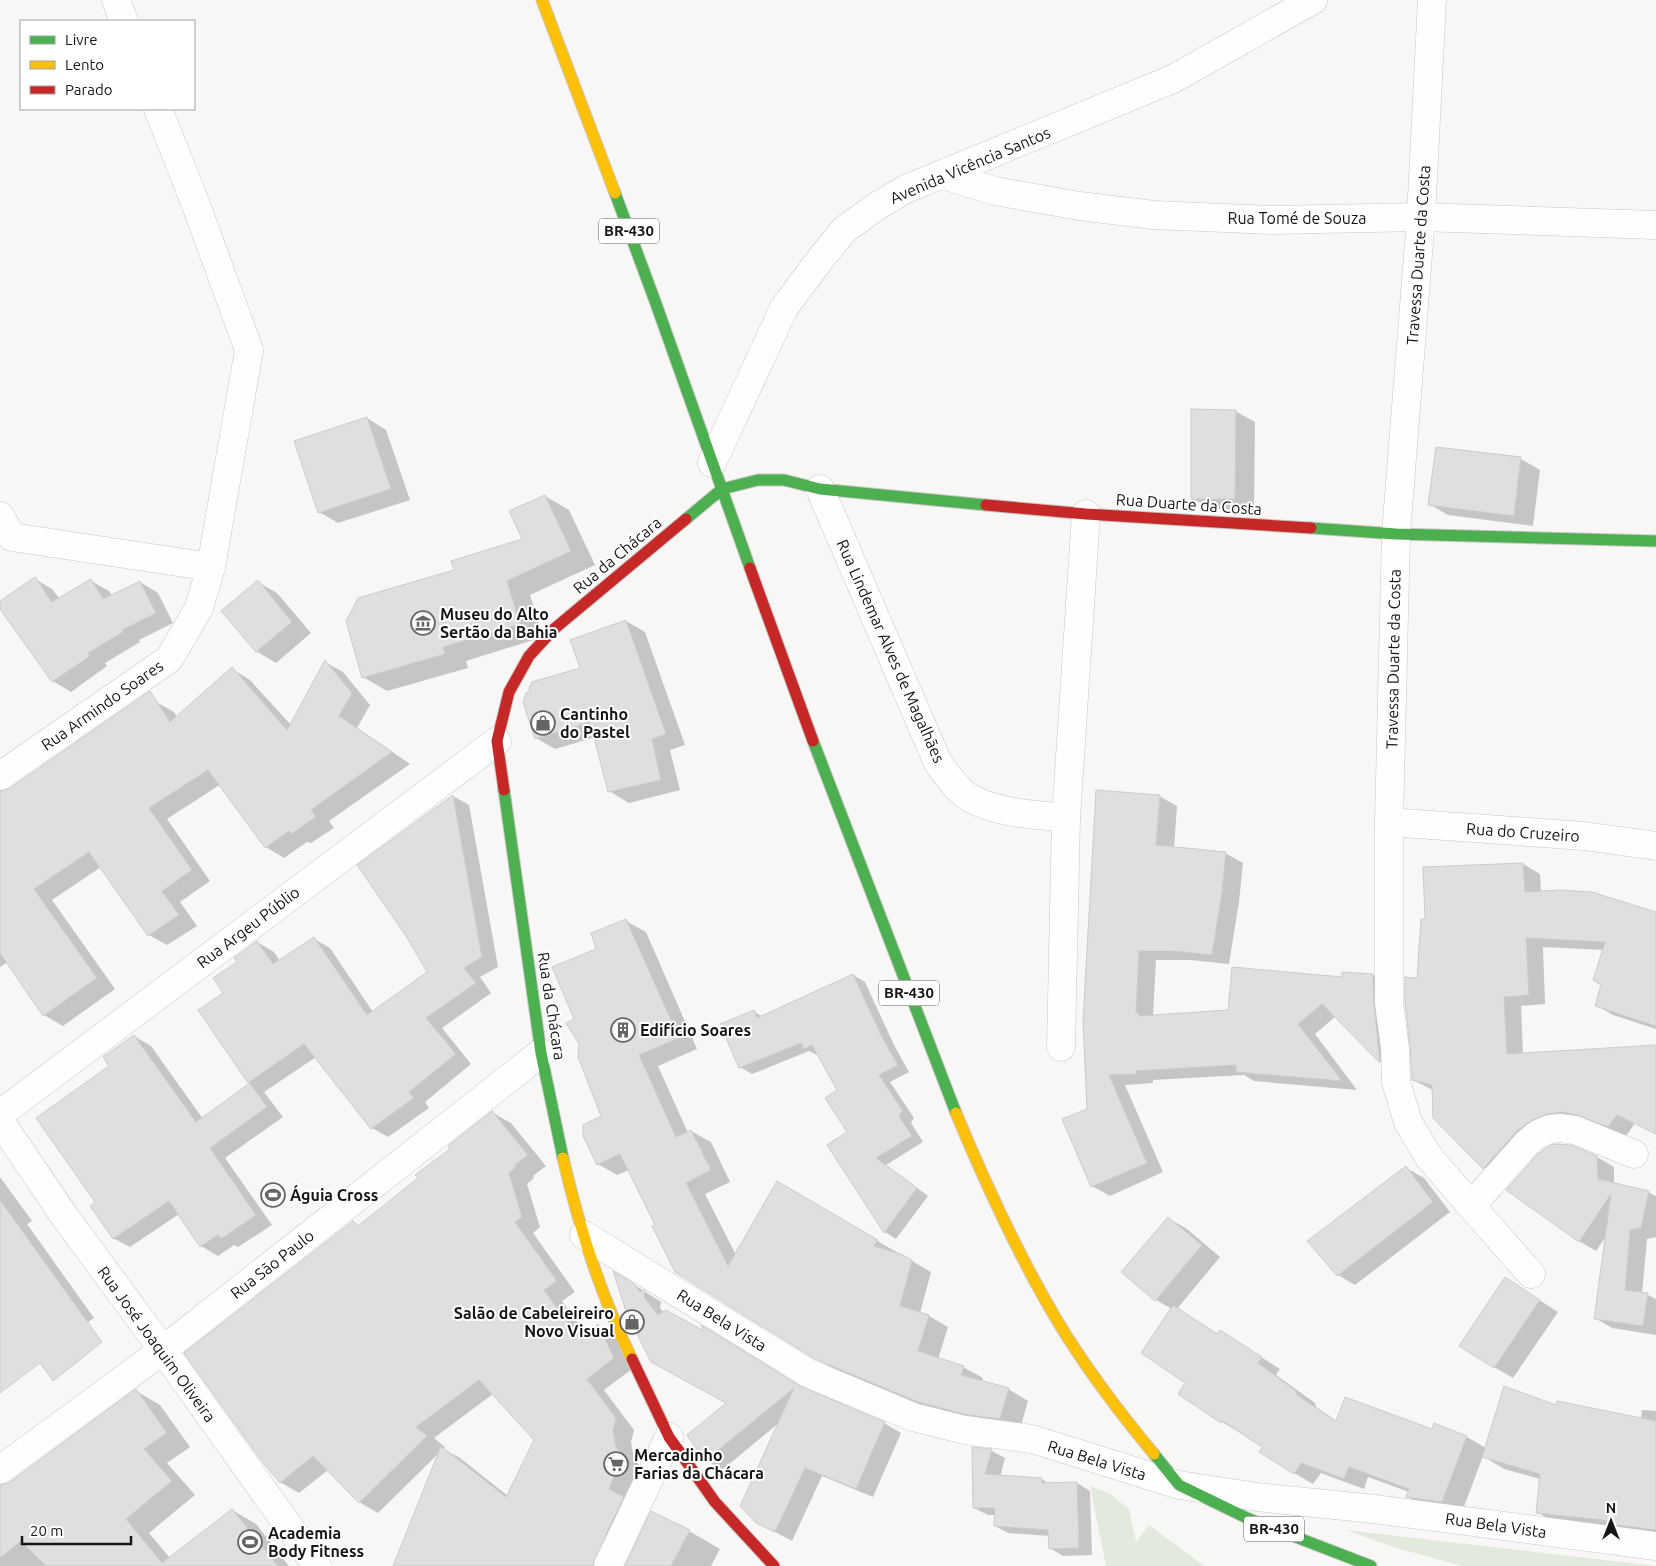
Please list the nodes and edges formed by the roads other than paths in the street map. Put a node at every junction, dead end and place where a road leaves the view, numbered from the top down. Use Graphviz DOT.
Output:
graph roads {
  1 [pos="116,0"];
  2 [pos="542,0"];
  3 [pos="1313,0"];
  4 [pos="1432,0"];
  5 [pos="124,20"];
  6 [pos="158,110"];
  7 [pos="943,175"];
  8 [pos="1422,217"];
  9 [pos="1656,225"];
  10 [pos="712,463"];
  11 [pos="722,488"];
  12 [pos="820,488"];
  13 [pos="1086,514"];
  14 [pos="0,516"];
  15 [pos="1396,534"];
  16 [pos="1656,541"];
  17 [pos="211,566"];
  18 [pos="497,741"];
  19 [pos="0,776"];
  20 [pos="1066,818"];
  21 [pos="1389,822"];
  22 [pos="1656,846"];
  23 [pos="1061,1047"];
  24 [pos="542,1053"];
  25 [pos="0,1114"];
  26 [pos="0,1120"];
  27 [pos="1634,1154"];
  28 [pos="1471,1206"];
  29 [pos="584,1234"];
  30 [pos="1531,1274"];
  31 [pos="163,1350"];
  32 [pos="669,1437"];
  33 [pos="0,1470"];
  34 [pos="1179,1485"];
  35 [pos="1656,1546"];
  36 [pos="316,1566"];
  37 [pos="608,1566"];
  38 [pos="774,1566"];
  39 [pos="1371,1566"];
  1 -- 5 [label="street"];
  2 -- 10 [label="street, BR-430"];
  3 -- 7 [label="street, Avenida Vicência Santos"];
  4 -- 8 [label="street, Travessa Duarte da Costa"];
  6 -- 17 [label="street, Rua Armindo Soares"];
  7 -- 8 [label="street, Rua Tomé de Souza"];
  7 -- 10 [label="street, Avenida Vicência Santos"];
  8 -- 9 [label="street, Rua Tomé de Souza"];
  8 -- 15 [label="street, Travessa Duarte da Costa"];
  10 -- 11 [label="street, BR-430"];
  11 -- 12 [label="street, Rua Duarte da Costa"];
  11 -- 18 [label="street, Rua da Chácara"];
  11 -- 34 [label="street, BR-430"];
  12 -- 13 [label="street, Rua Duarte da Costa"];
  12 -- 20 [label="street, Rua Lindemar Alves de Magalhães"];
  13 -- 15 [label="street, Rua Duarte da Costa"];
  13 -- 20 [label="street"];
  14 -- 17 [label="street"];
  15 -- 16 [label="street, Rua Duarte da Costa"];
  15 -- 21 [label="street, Travessa Duarte da Costa"];
  17 -- 19 [label="street, Rua Armindo Soares"];
  18 -- 24 [label="street, Rua da Chácara"];
  18 -- 25 [label="street, Rua Argeu Públio"];
  20 -- 23 [label="street"];
  21 -- 22 [label="street, Rua do Cruzeiro"];
  21 -- 28 [label="street, Travessa Duarte da Costa"];
  24 -- 29 [label="street, Rua da Chácara"];
  24 -- 31 [label="street, Rua São Paulo"];
  26 -- 31 [label="street, Rua José Joaquim Oliveira"];
  27 -- 28 [label="street"];
  28 -- 30 [label="street, Travessa Duarte da Costa"];
  29 -- 32 [label="street, Rua da Chácara"];
  29 -- 34 [label="street, Rua Bela Vista"];
  31 -- 33 [label="street, Rua São Paulo"];
  31 -- 36 [label="street, Rua José Joaquim Oliveira"];
  32 -- 37 [label="street"];
  32 -- 38 [label="street, Rua da Chácara"];
  34 -- 35 [label="street, Rua Bela Vista"];
  34 -- 39 [label="street, BR-430"];
}
